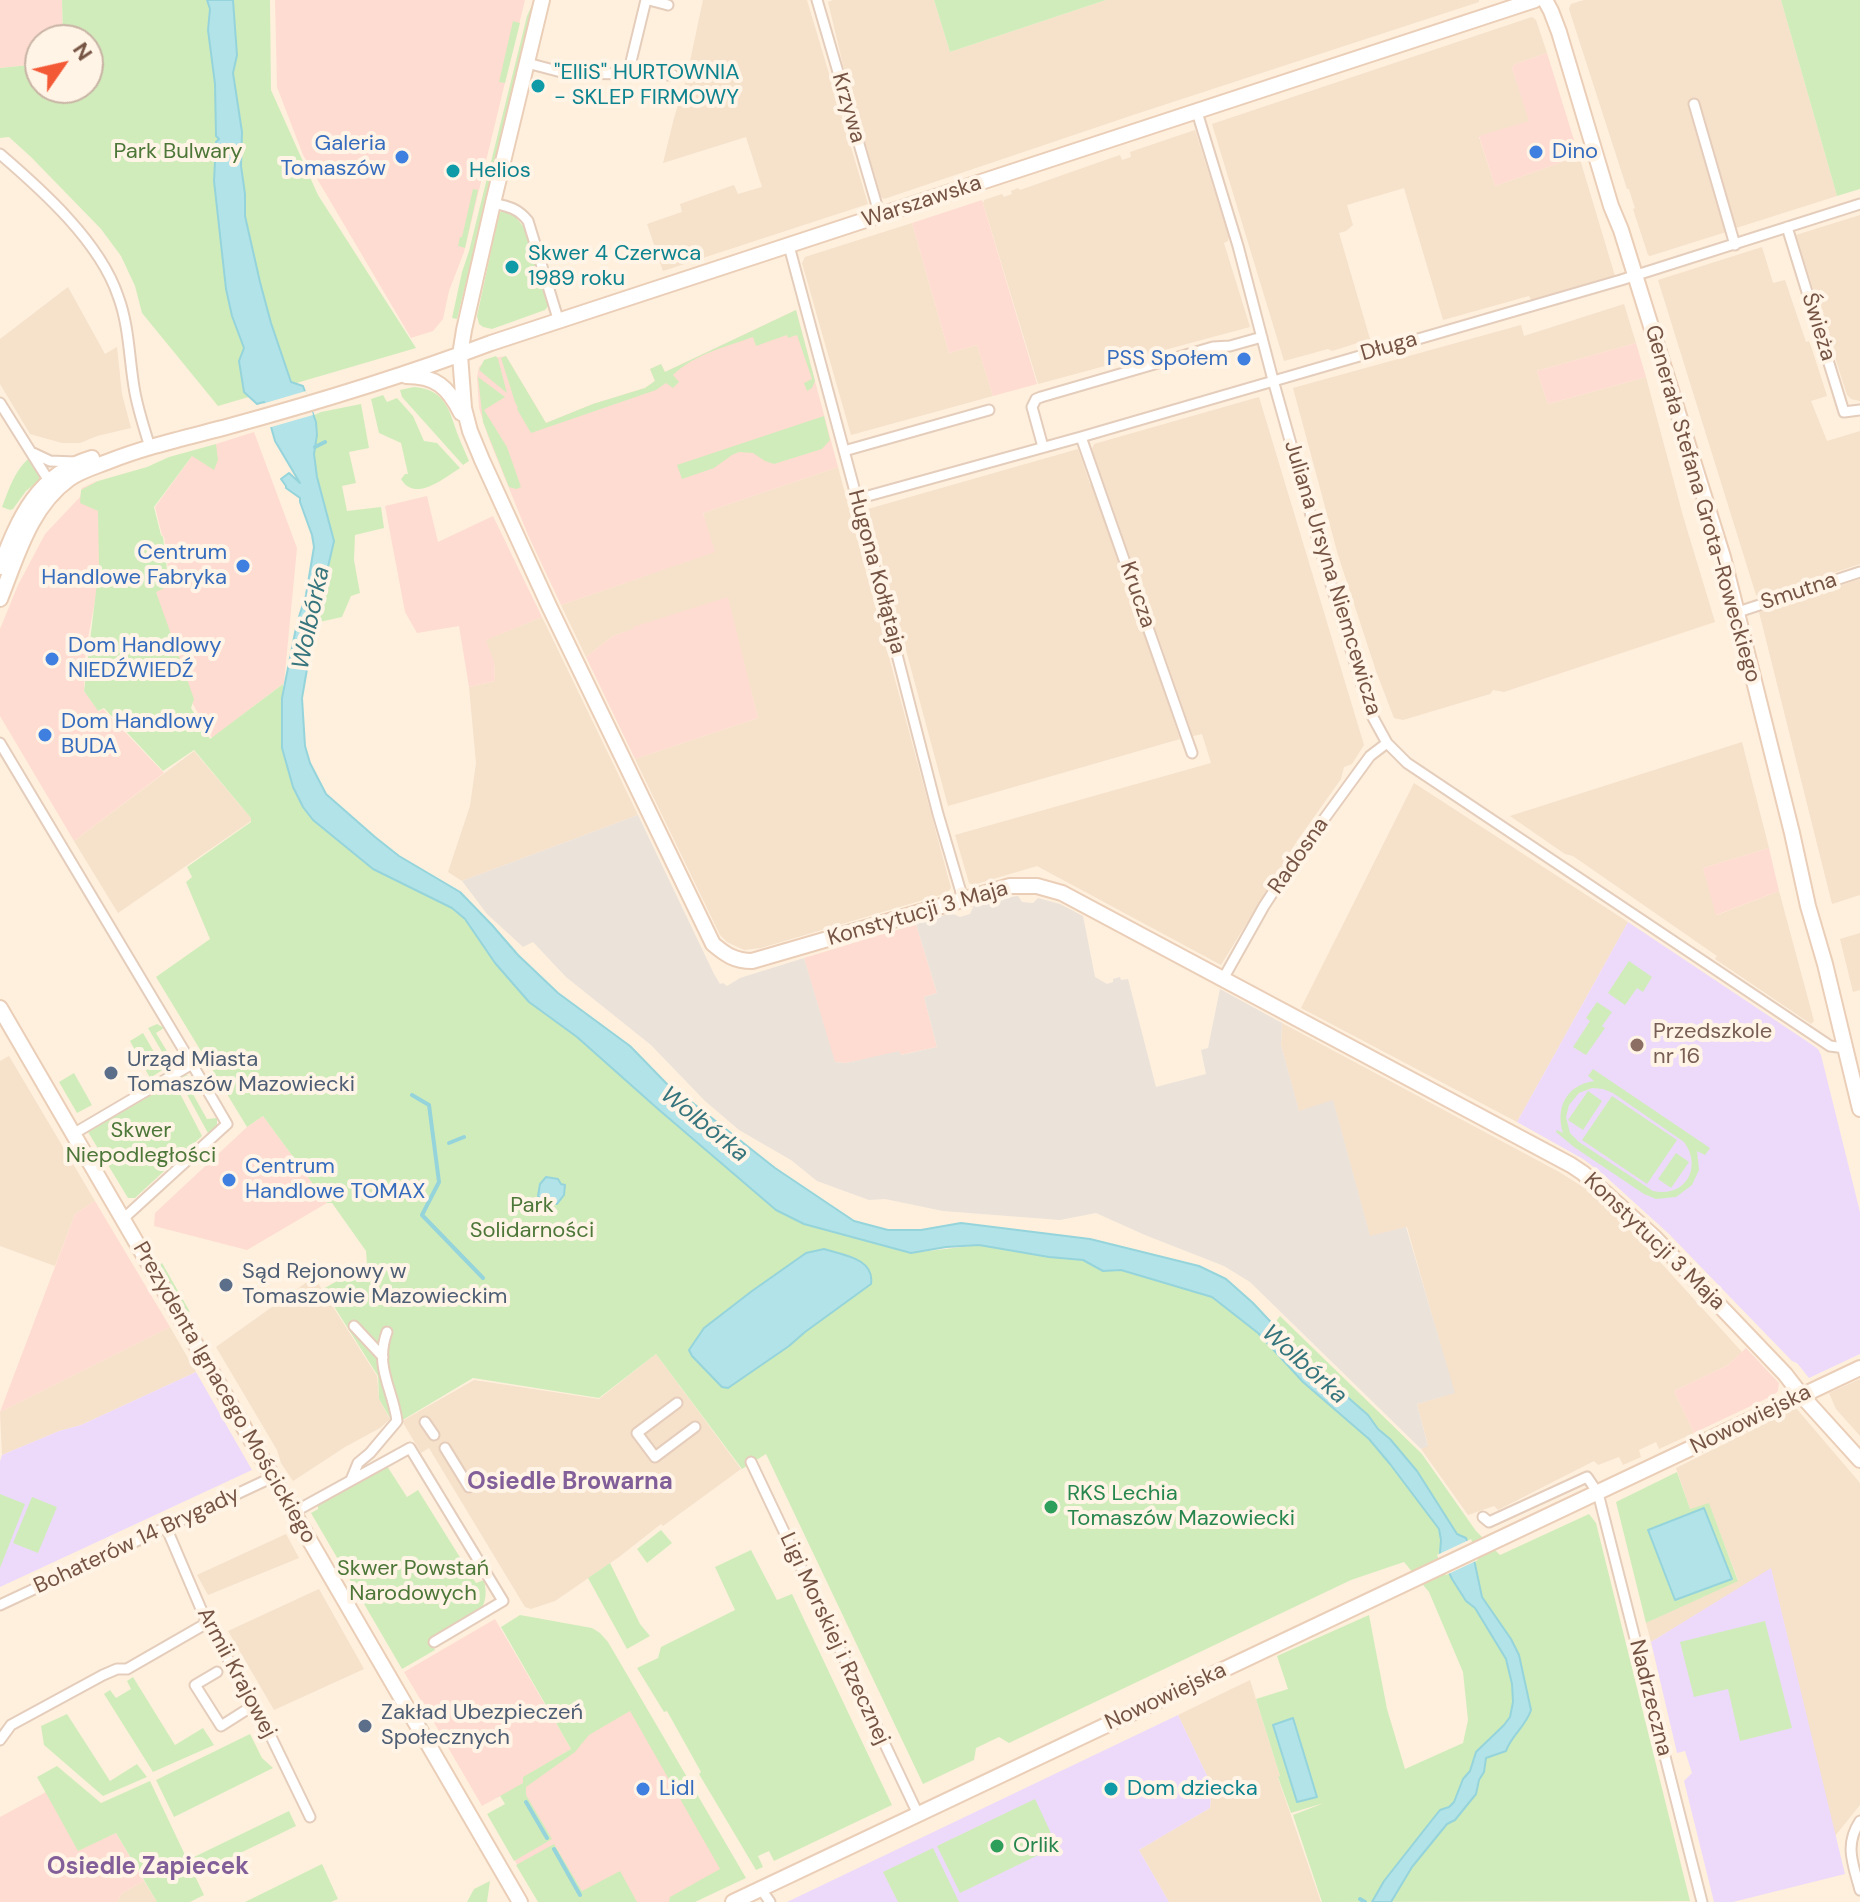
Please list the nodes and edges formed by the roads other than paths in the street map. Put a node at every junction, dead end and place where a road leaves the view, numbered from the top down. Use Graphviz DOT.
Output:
graph roads {
  1 [pos="542,0"];
  2 [pos="648,0"];
  3 [pos="817,0"];
  4 [pos="1535,0"];
  5 [pos="1545,0"];
  6 [pos="668,5"];
  7 [pos="1507,6"];
  8 [pos="527,63"];
  9 [pos="628,74"];
  10 [pos="673,75"];
  11 [pos="1694,104"];
  12 [pos="1197,112"];
  13 [pos="0,154"];
  14 [pos="493,203"];
  15 [pos="1860,204"];
  16 [pos="880,216"];
  17 [pos="1787,227"];
  18 [pos="1735,245"];
  19 [pos="789,246"];
  20 [pos="1635,275"];
  21 [pos="559,322"];
  22 [pos="1262,337"];
  23 [pos="460,355"];
  24 [pos="394,377"];
  25 [pos="1273,380"];
  26 [pos="0,403"];
  27 [pos="989,410"];
  28 [pos="1860,410"];
  29 [pos="470,431"];
  30 [pos="1081,437"];
  31 [pos="150,447"];
  32 [pos="1043,447"];
  33 [pos="844,451"];
  34 [pos="30,452"];
  35 [pos="132,452"];
  36 [pos="80,462"];
  37 [pos="49,481"];
  38 [pos="857,499"];
  39 [pos="0,567"];
  40 [pos="1860,572"];
  41 [pos="0,599"];
  42 [pos="1738,612"];
  43 [pos="0,743"];
  44 [pos="1387,743"];
  45 [pos="1192,753"];
  46 [pos="963,899"];
  47 [pos="1223,979"];
  48 [pos="0,1008"];
  49 [pos="1845,1048"];
  50 [pos="192,1064"];
  51 [pos="1860,1109"];
  52 [pos="73,1134"];
  53 [pos="123,1219"];
  54 [pos="354,1326"];
  55 [pos="387,1332"];
  56 [pos="383,1357"];
  57 [pos="1860,1368"];
  58 [pos="1802,1396"];
  59 [pos="677,1403"];
  60 [pos="425,1422"];
  61 [pos="695,1427"];
  62 [pos="434,1435"];
  63 [pos="445,1448"];
  64 [pos="1860,1460"];
  65 [pos="751,1462"];
  66 [pos="273,1477"];
  67 [pos="351,1480"];
  68 [pos="469,1487"];
  69 [pos="1598,1493"];
  70 [pos="294,1512"];
  71 [pos="1483,1517"];
  72 [pos="166,1527"];
  73 [pos="0,1605"];
  74 [pos="207,1623"];
  75 [pos="434,1642"];
  76 [pos="217,1672"];
  77 [pos="254,1705"];
  78 [pos="0,1740"];
  79 [pos="918,1814"];
  80 [pos="310,1817"];
  81 [pos="1860,1821"];
  82 [pos="761,1889"];
  83 [pos="1860,1890"];
  84 [pos="520,1902"];
  85 [pos="733,1902"];
  86 [pos="770,1902"];
  87 [pos="1702,1902"];
  1 -- 8 [label="street, Konstytucji 3 Maja"];
  2 -- 6 [label="street"];
  2 -- 9 [label="street"];
  3 -- 16 [label="street, Krzywa"];
  4 -- 7 [label="street, Warszawska"];
  5 -- 20 [label="street, Generała Stefana Grota-Roweckiego"];
  7 -- 12 [label="street, Warszawska"];
  8 -- 9 [label="street"];
  8 -- 14 [label="street, Konstytucji 3 Maja"];
  9 -- 10 [label="street"];
  11 -- 18 [label="street"];
  12 -- 16 [label="street, Warszawska"];
  12 -- 22 [label="street, Juliana Ursyna Niemcewicza"];
  13 -- 31 [label="street"];
  14 -- 21 [label="street"];
  14 -- 23 [label="street, Konstytucji 3 Maja"];
  15 -- 17 [label="street, Długa"];
  16 -- 19 [label="street, Warszawska"];
  17 -- 18 [label="street, Długa"];
  17 -- 28 [label="street, Świeża"];
  18 -- 20 [label="street, Długa"];
  19 -- 21 [label="street, Warszawska"];
  19 -- 33 [label="street, Hugona Kołłątaja"];
  20 -- 25 [label="street, Długa"];
  20 -- 42 [label="street, Generała Stefana Grota-Roweckiego"];
  21 -- 23 [label="street, Warszawska"];
  22 -- 25 [label="street, Juliana Ursyna Niemcewicza"];
  22 -- 32 [label="street"];
  23 -- 24 [label="street, Warszawska"];
  23 -- 29 [label="street, Konstytucji 3 Maja"];
  24 -- 29 [label="street"];
  24 -- 31 [label="street, Warszawska"];
  25 -- 30 [label="street, Długa"];
  25 -- 44 [label="street, Juliana Ursyna Niemcewicza"];
  26 -- 34 [label="street"];
  27 -- 33 [label="street"];
  29 -- 46 [label="street, Konstytucji 3 Maja"];
  30 -- 32 [label="street, Długa"];
  30 -- 45 [label="street, Krucza"];
  31 -- 35 [label="street, Warszawska"];
  32 -- 38 [label="street, Długa"];
  33 -- 38 [label="street, Hugona Kołłątaja"];
  34 -- 36 [label="street"];
  34 -- 37 [label="street"];
  35 -- 36 [label="street"];
  35 -- 41 [label="street"];
  36 -- 37 [label="street"];
  37 -- 39 [label="street"];
  38 -- 46 [label="street, Hugona Kołłątaja"];
  40 -- 42 [label="street, Smutna"];
  42 -- 49 [label="street, Generała Stefana Grota-Roweckiego"];
  43 -- 50 [label="street"];
  44 -- 47 [label="street, Radosna"];
  44 -- 49 [label="street, Juliana Ursyna Niemcewicza"];
  46 -- 47 [label="street, Konstytucji 3 Maja"];
  47 -- 58 [label="street, Konstytucji 3 Maja"];
  48 -- 52 [label="street, Prezydenta Ignacego Mościckiego"];
  49 -- 51 [label="street, Generała Stefana Grota-Roweckiego"];
  50 -- 52 [label="street"];
  50 -- 53 [label="street"];
  52 -- 53 [label="street, Prezydenta Ignacego Mościckiego"];
  53 -- 66 [label="street, Prezydenta Ignacego Mościckiego"];
  54 -- 56 [label="street"];
  55 -- 56 [label="street"];
  56 -- 67 [label="street"];
  57 -- 58 [label="street, Nowowiejska"];
  58 -- 64 [label="street, Konstytucji 3 Maja"];
  58 -- 69 [label="street, Nowowiejska"];
  59 -- 61 [label="street"];
  60 -- 62 [label="street"];
  63 -- 68 [label="street"];
  65 -- 79 [label="street, Ligi Morskiej i Rzecznej"];
  66 -- 70 [label="street, Prezydenta Ignacego Mościckiego"];
  66 -- 72 [label="street, Bohaterów 14 Brygady"];
  67 -- 70 [label="street"];
  67 -- 75 [label="street"];
  69 -- 71 [label="street"];
  69 -- 79 [label="street, Nowowiejska"];
  69 -- 87 [label="street, Nadrzeczna"];
  70 -- 84 [label="street, Prezydenta Ignacego Mościckiego"];
  72 -- 73 [label="street, Bohaterów 14 Brygady"];
  72 -- 74 [label="street, Armii Krajowej"];
  74 -- 77 [label="street, Armii Krajowej"];
  74 -- 78 [label="street"];
  76 -- 77 [label="street"];
  77 -- 80 [label="street, Armii Krajowej"];
  79 -- 82 [label="street, Nowowiejska"];
  81 -- 83 [label="street"];
  82 -- 85 [label="street, Nowowiejska"];
  82 -- 86 [label="street"];
}
